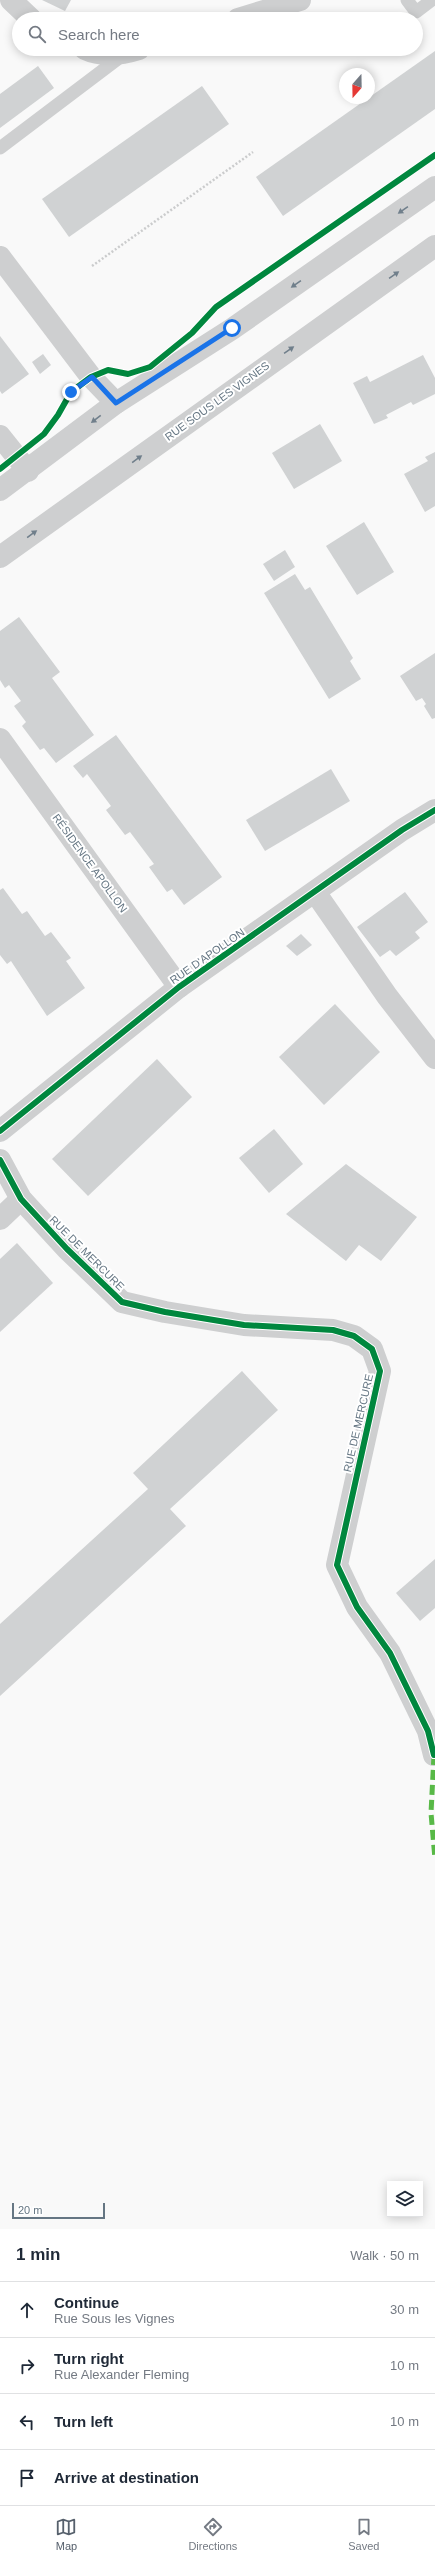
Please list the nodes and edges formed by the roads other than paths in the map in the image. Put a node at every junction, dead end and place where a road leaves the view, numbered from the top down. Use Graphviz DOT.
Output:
graph roads {
  1 [pos="11,0"];
  2 [pos="300,0"];
  3 [pos="407,0"];
  4 [pos="432,0"];
  5 [pos="24,12"];
  6 [pos="261,12"];
  7 [pos="125,56"];
  8 [pos="0,148"];
  9 [pos="435,187"];
  10 [pos="435,246"];
  11 [pos="0,257"];
  12 [pos="116,403"];
  13 [pos="0,436"];
  14 [pos="28,471"];
  15 [pos="0,490"];
  16 [pos="0,557"];
  17 [pos="0,739"];
  18 [pos="435,810"];
  19 [pos="315,892"];
  20 [pos="179,987"];
  21 [pos="435,1058"];
  22 [pos="0,1131"];
  23 [pos="0,1160"];
  24 [pos="21,1199"];
  25 [pos="0,1219"];
  26 [pos="434,1755"];
  1 -- 5 [label="street"];
  2 -- 6 [label="street"];
  3 -- 4 [label="lane"];
  7 -- 8 [label="lane"];
  9 -- 12 [label="street, one-way"];
  16 -- 10 [label="street, RUE SOUS LES VIGNES, one-way"];
  11 -- 12 [label="street"];
  12 -- 14 [label="street, one-way"];
  13 -- 14 [label="street"];
  14 -- 15 [label="street"];
  17 -- 20 [label="street, RÉSIDENCE APOLLON"];
  18 -- 19 [label="street, RUE D'APOLLON"];
  19 -- 20 [label="street, RUE D'APOLLON"];
  19 -- 21 [label="street"];
  20 -- 22 [label="street, RUE D'APOLLON"];
  23 -- 24 [label="street, RUE DE MERCURE"];
  24 -- 25 [label="street"];
  24 -- 26 [label="street, RUE DE MERCURE"];
}
